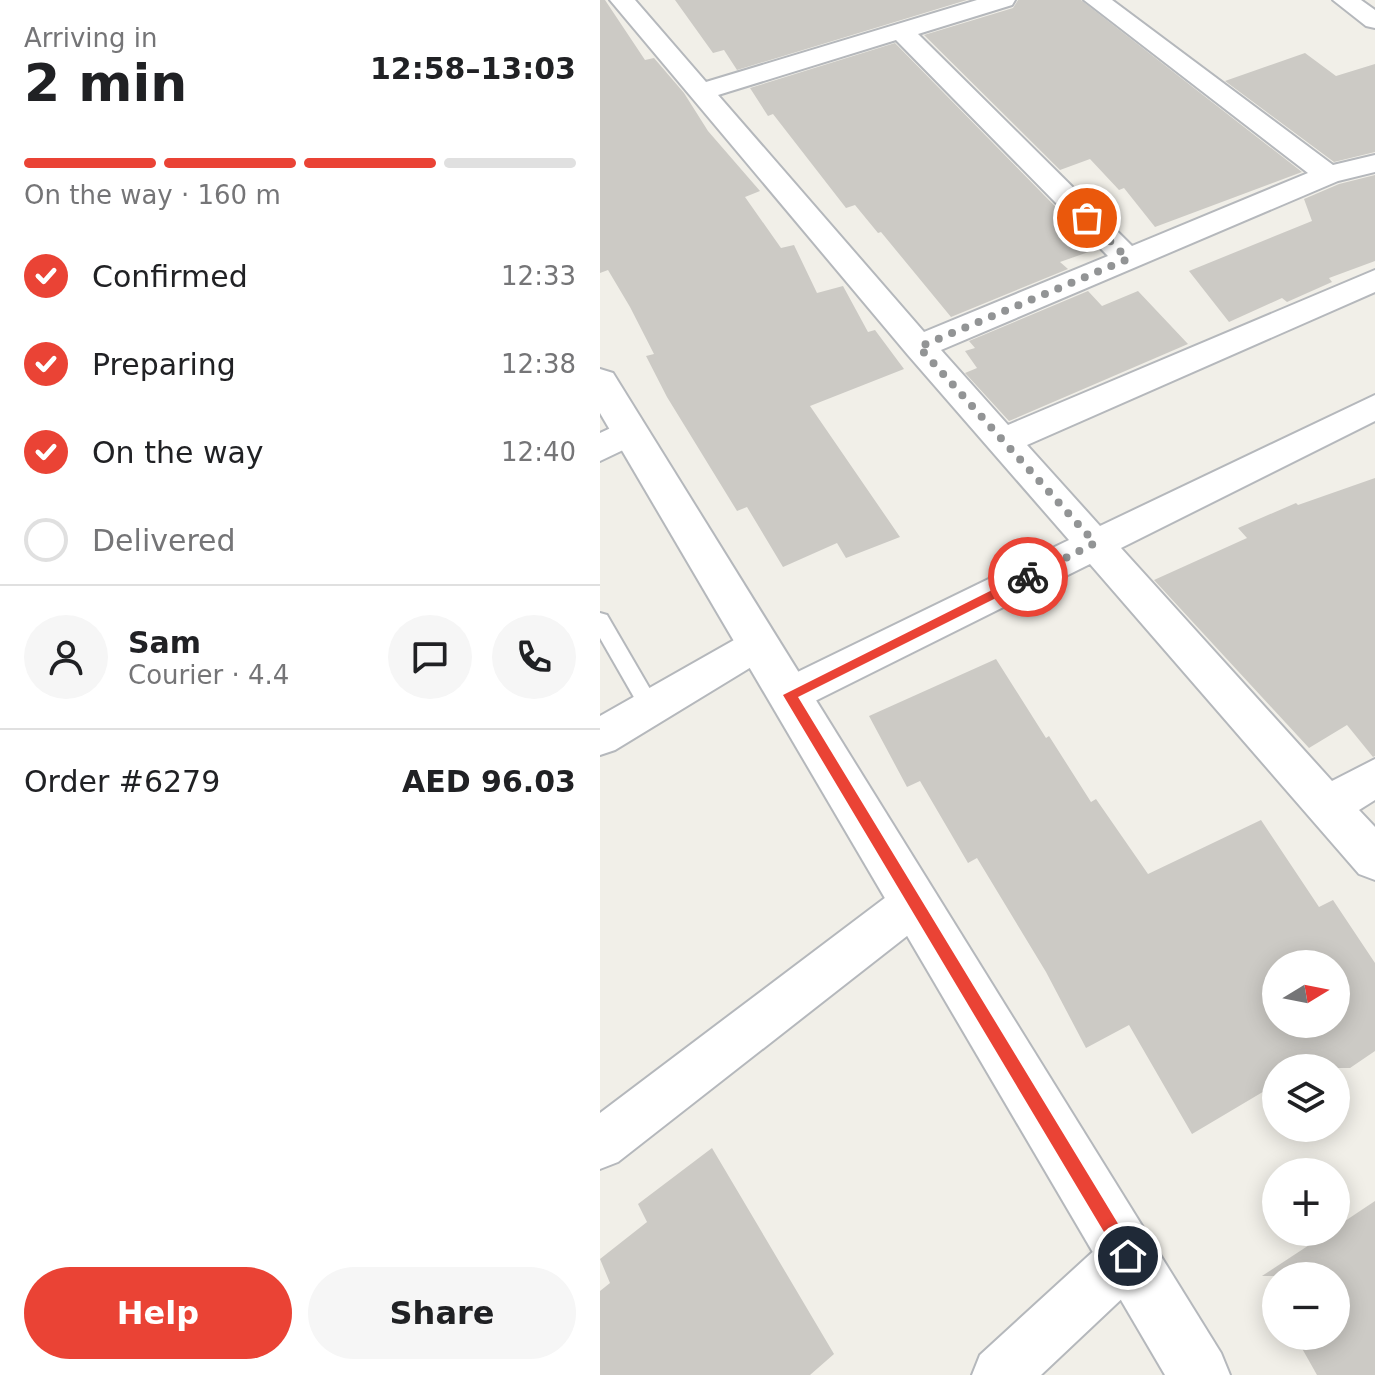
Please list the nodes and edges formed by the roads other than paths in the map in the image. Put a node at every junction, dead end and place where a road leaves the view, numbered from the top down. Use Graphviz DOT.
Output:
graph roads {
  1 [pos="622,0"];
  2 [pos="1003,0"];
  3 [pos="1096,0"];
  4 [pos="1345,0"];
  5 [pos="1375,21"];
  6 [pos="901,31"];
  7 [pos="700,92"];
  8 [pos="1375,163"];
  9 [pos="1328,175"];
  10 [pos="1128,259"];
  11 [pos="1375,280"];
  12 [pos="919,347"];
  13 [pos="600,382"];
  14 [pos="1375,407"];
  15 [pos="615,440"];
  16 [pos="1005,440"];
  17 [pos="1095,543"];
  18 [pos="600,621"];
  19 [pos="757,643"];
  20 [pos="789,695"];
  21 [pos="650,707"];
  22 [pos="600,737"];
  23 [pos="1375,778"];
  24 [pos="1329,805"];
  25 [pos="1375,859"];
  26 [pos="914,903"];
  27 [pos="600,1144"];
  28 [pos="1128,1256"];
  29 [pos="1000,1375"];
  30 [pos="1199,1375"];
  1 -- 7 [label="street"];
  2 -- 6 [label="street"];
  3 -- 9 [label="street"];
  4 -- 5 [label="street"];
  6 -- 7 [label="street"];
  6 -- 10 [label="street"];
  7 -- 12 [label="street"];
  8 -- 9 [label="street"];
  9 -- 10 [label="street"];
  10 -- 12 [label="street"];
  11 -- 16 [label="street"];
  12 -- 16 [label="street"];
  13 -- 15 [label="street"];
  14 -- 17 [label="street"];
  15 -- 19 [label="street"];
  16 -- 17 [label="street"];
  17 -- 20 [label="street"];
  17 -- 24 [label="street"];
  18 -- 21 [label="lane"];
  19 -- 20 [label="street"];
  19 -- 21 [label="street"];
  20 -- 26 [label="street"];
  21 -- 22 [label="street"];
  23 -- 24 [label="street"];
  24 -- 25 [label="street"];
  26 -- 27 [label="street"];
  26 -- 28 [label="street"];
  28 -- 29 [label="street"];
  28 -- 30 [label="street"];
}
